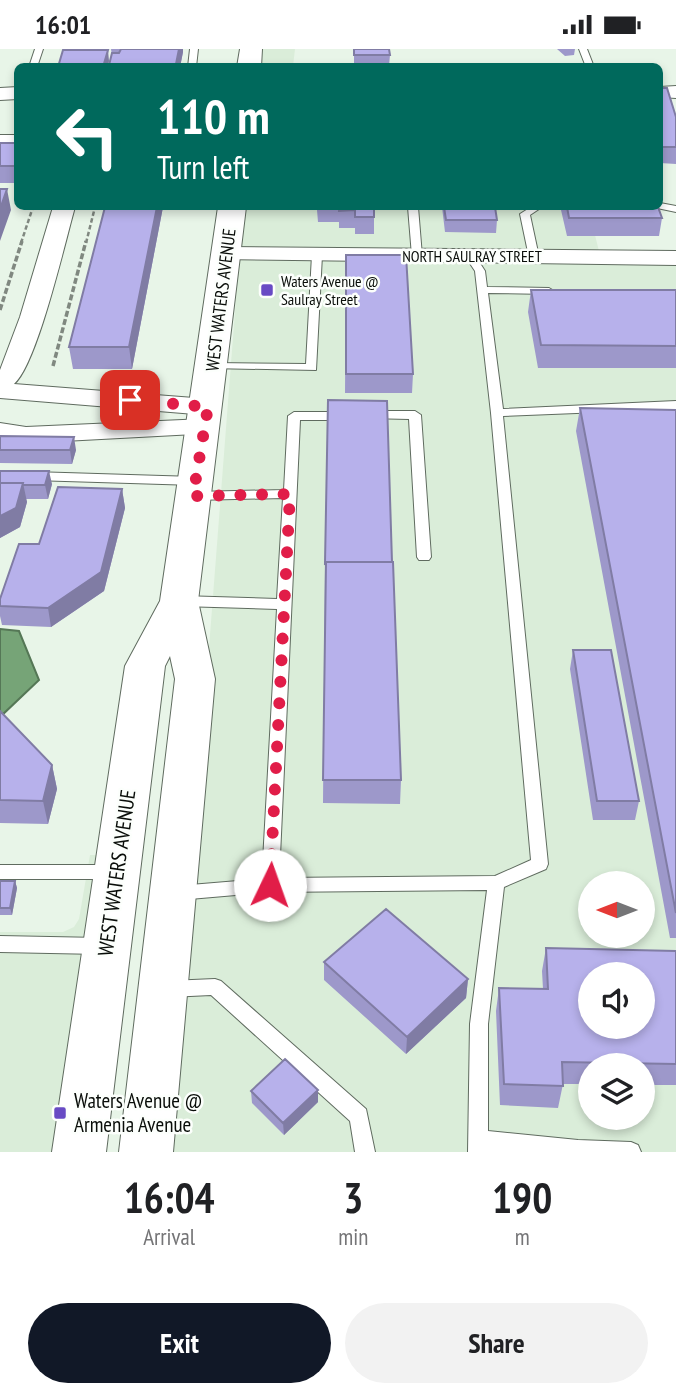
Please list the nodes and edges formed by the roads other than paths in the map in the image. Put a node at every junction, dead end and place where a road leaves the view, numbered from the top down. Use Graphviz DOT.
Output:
graph roads {
  1 [pos="63,210"];
  2 [pos="232,210"];
  3 [pos="413,210"];
  4 [pos="532,210"];
  5 [pos="227,254"];
  6 [pos="317,255"];
  7 [pos="417,256"];
  8 [pos="470,256"];
  9 [pos="534,257"];
  10 [pos="676,258"];
  11 [pos="482,290"];
  12 [pos="565,291"];
  13 [pos="212,366"];
  14 [pos="0,383"];
  15 [pos="0,390"];
  16 [pos="676,405"];
  17 [pos="497,413"];
  18 [pos="206,417"];
  19 [pos="0,431"];
  20 [pos="0,475"];
  21 [pos="195,488"];
  22 [pos="290,494"];
  23 [pos="425,557"];
  24 [pos="180,601"];
  25 [pos="284,604"];
  26 [pos="0,872"];
  27 [pos="118,872"];
  28 [pos="496,883"];
  29 [pos="270,885"];
  30 [pos="173,893"];
  31 [pos="0,944"];
  32 [pos="108,946"];
  33 [pos="163,989"];
  34 [pos="478,1146"];
  35 [pos="578,1151"];
  36 [pos="79,1152"];
  37 [pos="146,1152"];
  38 [pos="365,1152"];
  39 [pos="631,1152"];
  1 -- 14 [label="street"];
  2 -- 5 [label="main road, WEST WATERS AVENUE"];
  3 -- 7 [label="lane"];
  4 -- 9 [label="lane"];
  5 -- 6 [label="street, NORTH SAULRAY STREET"];
  5 -- 13 [label="main road, WEST WATERS AVENUE"];
  6 -- 7 [label="street, NORTH SAULRAY STREET"];
  6 -- 13 [label="lane"];
  7 -- 8 [label="street, NORTH SAULRAY STREET"];
  8 -- 9 [label="street, NORTH SAULRAY STREET"];
  8 -- 11 [label="lane"];
  9 -- 10 [label="street, NORTH SAULRAY STREET"];
  11 -- 12 [label="lane"];
  11 -- 17 [label="lane"];
  13 -- 18 [label="main road, WEST WATERS AVENUE"];
  15 -- 18 [label="street"];
  16 -- 17 [label="lane"];
  17 -- 28 [label="lane"];
  18 -- 19 [label="street"];
  18 -- 21 [label="main road, WEST WATERS AVENUE"];
  20 -- 21 [label="lane"];
  21 -- 22 [label="lane"];
  21 -- 24 [label="main road, WEST WATERS AVENUE"];
  22 -- 23 [label="lane"];
  22 -- 25 [label="lane"];
  24 -- 25 [label="lane"];
  24 -- 27 [label="main road, WEST WATERS AVENUE"];
  24 -- 30 [label="main road, WEST WATERS AVENUE"];
  25 -- 29 [label="lane"];
  26 -- 27 [label="lane"];
  27 -- 32 [label="main road, WEST WATERS AVENUE"];
  28 -- 29 [label="lane"];
  28 -- 34 [label="lane"];
  29 -- 30 [label="lane"];
  30 -- 33 [label="main road, WEST WATERS AVENUE"];
  31 -- 32 [label="lane"];
  32 -- 36 [label="main road, WEST WATERS AVENUE"];
  33 -- 37 [label="main road, WEST WATERS AVENUE"];
  33 -- 38 [label="lane"];
  34 -- 35 [label="lane"];
  35 -- 39 [label="lane"];
}
